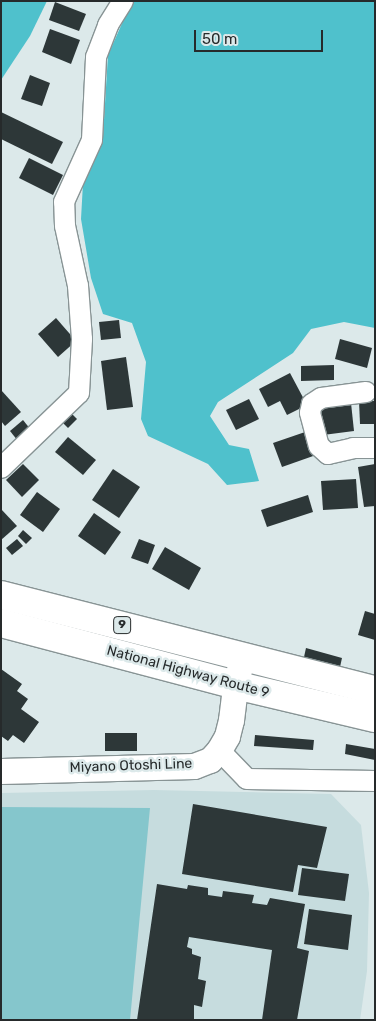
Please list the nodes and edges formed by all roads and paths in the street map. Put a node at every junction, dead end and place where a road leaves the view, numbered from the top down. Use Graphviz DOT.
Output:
graph roads {
  1 [pos="123,1"];
  2 [pos="366,392"];
  3 [pos="375,448"];
  4 [pos="1,468"];
  5 [pos="1,595"];
  6 [pos="1,623"];
  7 [pos="243,656"];
  8 [pos="235,684"];
  9 [pos="375,690"];
  10 [pos="375,718"];
  11 [pos="219,750"];
  12 [pos="1,771"];
  13 [pos="374,785"];
  1 -- 4 [label="street"];
  2 -- 3 [label="street"];
  5 -- 7 [label="highway, National Highway Route 9 / 9"];
  6 -- 8 [label="highway, National Highway Route 9 / 9"];
  7 -- 8 [label="main road, Miyano Otoshi Line"];
  7 -- 9 [label="highway, National Highway Route 9 / 9"];
  8 -- 10 [label="highway, National Highway Route 9 / 9"];
  8 -- 11 [label="main road, Miyano Otoshi Line"];
  11 -- 12 [label="main road, Miyano Otoshi Line"];
  11 -- 13 [label="street"];
}
